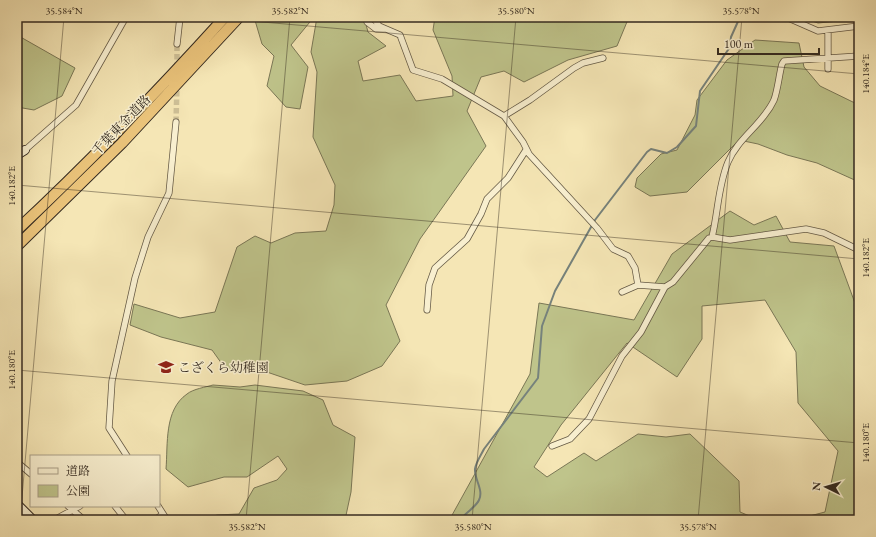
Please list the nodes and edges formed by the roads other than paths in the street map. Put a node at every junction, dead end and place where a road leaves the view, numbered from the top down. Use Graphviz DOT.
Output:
graph roads {
  1 [pos="126,17"];
  2 [pos="180,17"];
  3 [pos="225,17"];
  4 [pos="239,17"];
  5 [pos="365,17"];
  6 [pos="373,17"];
  7 [pos="786,17"];
  8 [pos="859,26"];
  9 [pos="386,29"];
  10 [pos="828,31"];
  11 [pos="177,44"];
  12 [pos="859,56"];
  13 [pos="830,57"];
  14 [pos="603,58"];
  15 [pos="828,69"];
  16 [pos="504,116"];
  17 [pos="176,122"];
  18 [pos="25,150"];
  19 [pos="526,150"];
  20 [pos="17,155"];
  21 [pos="17,230"];
  22 [pos="712,237"];
  23 [pos="17,246"];
  24 [pos="859,250"];
  25 [pos="638,285"];
  26 [pos="665,287"];
  27 [pos="622,292"];
  28 [pos="427,310"];
  29 [pos="552,446"];
  30 [pos="125,455"];
  31 [pos="17,462"];
  32 [pos="30,473"];
  33 [pos="17,504"];
  34 [pos="116,507"];
  35 [pos="159,507"];
  36 [pos="70,508"];
  37 [pos="163,514"];
  38 [pos="33,520"];
  39 [pos="54,520"];
  40 [pos="84,520"];
  41 [pos="126,520"];
  42 [pos="155,520"];
  43 [pos="167,520"];
  1 -- 18 [label="street"];
  2 -- 11 [label="street"];
  3 -- 21 [label="highway, 千葉東金道路"];
  4 -- 23 [label="highway, 千葉東金道路"];
  5 -- 9 [label="street"];
  6 -- 9 [label="street"];
  7 -- 10 [label="street"];
  8 -- 10 [label="street"];
  9 -- 16 [label="street"];
  10 -- 13 [label="street"];
  12 -- 13 [label="street"];
  13 -- 15 [label="street"];
  13 -- 22 [label="street"];
  14 -- 16 [label="street"];
  16 -- 19 [label="street"];
  17 -- 30 [label="street"];
  18 -- 20 [label="street"];
  19 -- 25 [label="street"];
  19 -- 28 [label="street"];
  22 -- 24 [label="street"];
  22 -- 26 [label="street"];
  25 -- 26 [label="street"];
  25 -- 27 [label="street"];
  26 -- 29 [label="street"];
  31 -- 32 [label="street"];
  33 -- 38 [label="street"];
  34 -- 41 [label="street"];
  35 -- 37 [label="street"];
  36 -- 39 [label="street"];
  36 -- 40 [label="street"];
  37 -- 42 [label="street"];
  37 -- 43 [label="street"];
}
